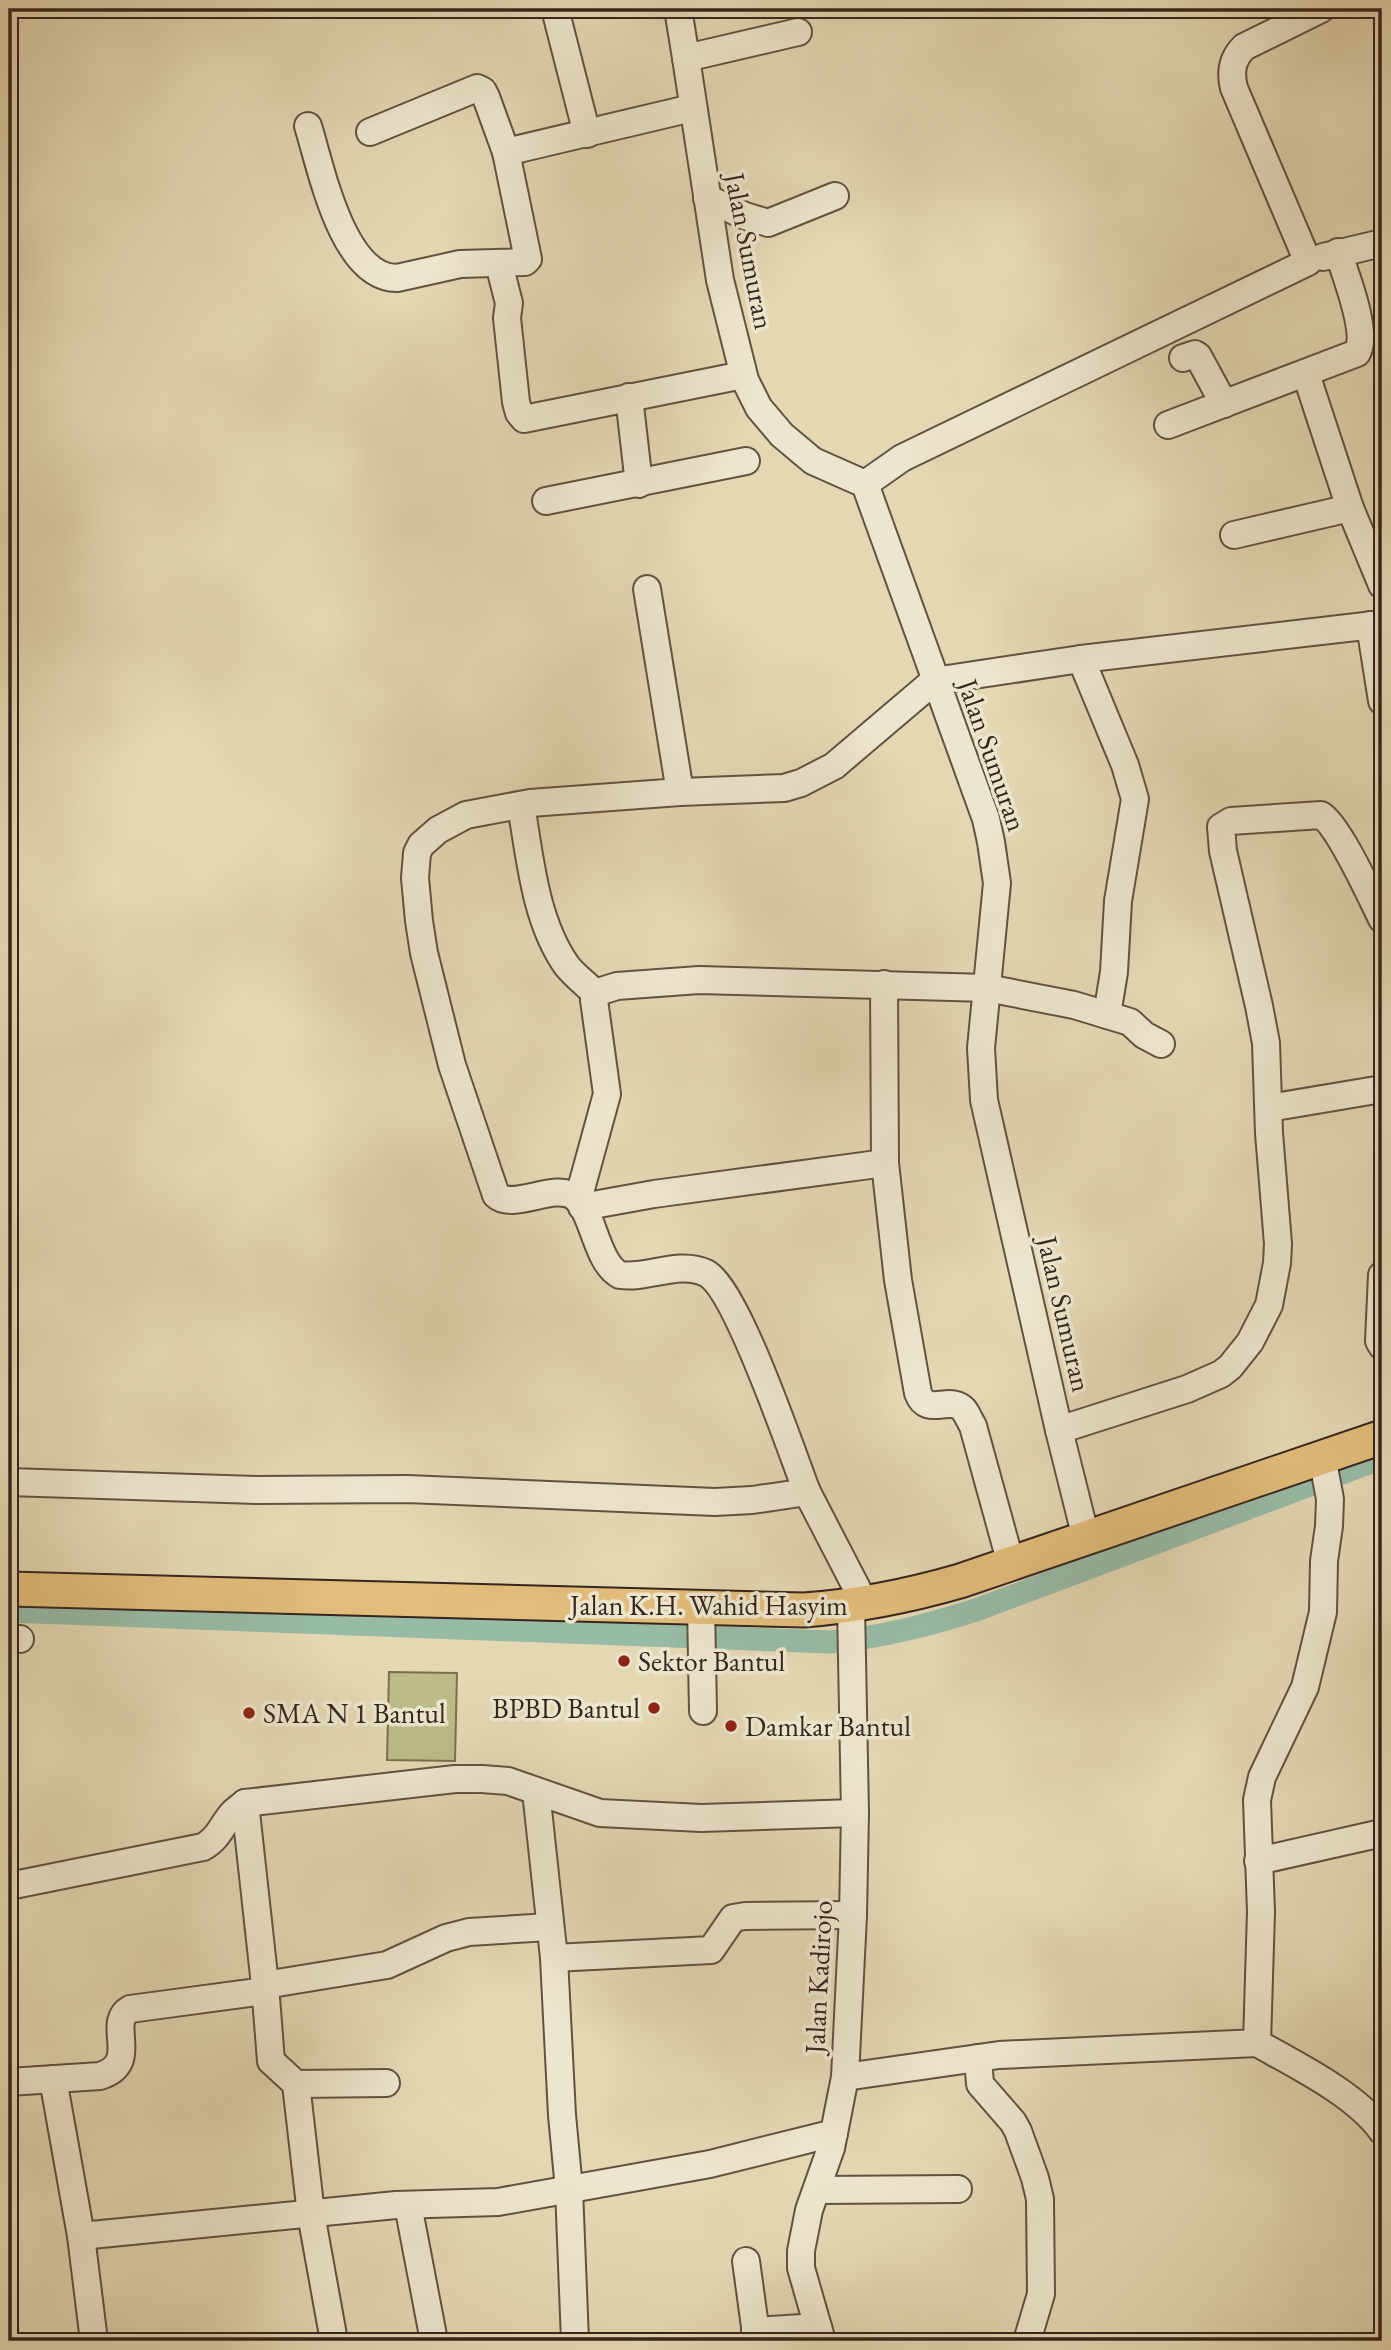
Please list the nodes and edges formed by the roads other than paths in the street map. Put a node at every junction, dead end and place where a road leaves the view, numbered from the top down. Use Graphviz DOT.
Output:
graph roads {
  1 [pos="555,9"];
  2 [pos="678,9"];
  3 [pos="1321,9"];
  4 [pos="798,32"];
  5 [pos="686,58"];
  6 [pos="692,108"];
  7 [pos="308,126"];
  8 [pos="370,132"];
  9 [pos="587,134"];
  10 [pos="506,152"];
  11 [pos="835,196"];
  12 [pos="707,198"];
  13 [pos="1382,243"];
  14 [pos="1338,251"];
  15 [pos="1308,262"];
  16 [pos="499,264"];
  17 [pos="1183,358"];
  18 [pos="1306,374"];
  19 [pos="743,375"];
  20 [pos="629,397"];
  21 [pos="1224,404"];
  22 [pos="1168,425"];
  23 [pos="746,461"];
  24 [pos="639,484"];
  25 [pos="865,484"];
  26 [pos="547,501"];
  27 [pos="1350,508"];
  28 [pos="1234,535"];
  29 [pos="1382,585"];
  30 [pos="647,589"];
  31 [pos="1376,624"];
  32 [pos="1081,659"];
  33 [pos="934,681"];
  34 [pos="1382,701"];
  35 [pos="680,792"];
  36 [pos="521,805"];
  37 [pos="1382,919"];
  38 [pos="884,984"];
  39 [pos="987,988"];
  40 [pos="595,992"];
  41 [pos="1107,1015"];
  42 [pos="1161,1044"];
  43 [pos="1382,1089"];
  44 [pos="1269,1108"];
  45 [pos="885,1163"];
  46 [pos="580,1204"];
  47 [pos="1382,1275"];
  48 [pos="1382,1346"];
  49 [pos="1059,1430"];
  50 [pos="1382,1437"];
  51 [pos="1324,1463"];
  52 [pos="9,1482"];
  53 [pos="807,1492"];
  54 [pos="1086,1538"];
  55 [pos="1011,1564"];
  56 [pos="9,1589"];
  57 [pos="855,1607"];
  58 [pos="702,1625"];
  59 [pos="703,1711"];
  60 [pos="536,1791"];
  61 [pos="245,1803"];
  62 [pos="855,1813"];
  63 [pos="1382,1833"];
  64 [pos="1258,1861"];
  65 [pos="9,1886"];
  66 [pos="853,1915"];
  67 [pos="549,1927"];
  68 [pos="554,1958"];
  69 [pos="265,1988"];
  70 [pos="1257,2043"];
  71 [pos="978,2058"];
  72 [pos="845,2077"];
  73 [pos="53,2078"];
  74 [pos="9,2082"];
  75 [pos="296,2084"];
  76 [pos="386,2084"];
  77 [pos="1379,2121"];
  78 [pos="834,2133"];
  79 [pos="569,2189"];
  80 [pos="958,2189"];
  81 [pos="818,2190"];
  82 [pos="408,2205"];
  83 [pos="311,2214"];
  84 [pos="81,2236"];
  85 [pos="746,2260"];
  86 [pos="820,2334"];
  87 [pos="756,2336"];
  88 [pos="94,2341"];
  89 [pos="334,2341"];
  90 [pos="434,2341"];
  91 [pos="575,2341"];
  92 [pos="1027,2341"];
  1 -- 9 [label="street"];
  2 -- 5 [label="street, Jalan Sumuran"];
  3 -- 15 [label="street"];
  4 -- 5 [label="street"];
  5 -- 6 [label="street, Jalan Sumuran"];
  6 -- 9 [label="street"];
  6 -- 12 [label="street, Jalan Sumuran"];
  7 -- 16 [label="street"];
  8 -- 10 [label="street"];
  9 -- 10 [label="street"];
  10 -- 16 [label="street"];
  11 -- 12 [label="street"];
  12 -- 19 [label="street, Jalan Sumuran"];
  13 -- 14 [label="street"];
  14 -- 15 [label="street"];
  14 -- 18 [label="street"];
  15 -- 25 [label="street"];
  16 -- 20 [label="street"];
  17 -- 21 [label="street"];
  18 -- 21 [label="street"];
  18 -- 27 [label="street"];
  19 -- 20 [label="street"];
  19 -- 25 [label="street, Jalan Sumuran"];
  20 -- 24 [label="street"];
  21 -- 22 [label="street"];
  23 -- 24 [label="street"];
  24 -- 26 [label="street"];
  25 -- 33 [label="street, Jalan Sumuran"];
  27 -- 28 [label="street"];
  27 -- 29 [label="street"];
  30 -- 35 [label="street"];
  31 -- 32 [label="street"];
  31 -- 34 [label="street"];
  32 -- 33 [label="street"];
  32 -- 41 [label="street"];
  33 -- 35 [label="street"];
  33 -- 39 [label="street, Jalan Sumuran"];
  35 -- 36 [label="street"];
  36 -- 40 [label="street"];
  36 -- 46 [label="street"];
  37 -- 44 [label="street"];
  38 -- 39 [label="street"];
  38 -- 40 [label="street"];
  38 -- 45 [label="street"];
  39 -- 41 [label="street"];
  39 -- 49 [label="street, Jalan Sumuran"];
  40 -- 46 [label="street"];
  41 -- 42 [label="street"];
  43 -- 44 [label="street"];
  44 -- 49 [label="street"];
  45 -- 46 [label="street"];
  45 -- 55 [label="street"];
  46 -- 53 [label="street"];
  47 -- 48 [label="street"];
  49 -- 54 [label="street, Jalan Sumuran"];
  50 -- 51 [label="main road, Jalan K.H. Wahid Hasyim"];
  51 -- 54 [label="main road, Jalan K.H. Wahid Hasyim"];
  51 -- 64 [label="street"];
  52 -- 53 [label="street"];
  53 -- 57 [label="street"];
  54 -- 55 [label="main road, Jalan K.H. Wahid Hasyim"];
  55 -- 57 [label="main road, Jalan K.H. Wahid Hasyim"];
  56 -- 58 [label="main road, Jalan K.H. Wahid Hasyim"];
  57 -- 58 [label="main road, Jalan K.H. Wahid Hasyim"];
  57 -- 62 [label="street, Jalan Kadirojo"];
  58 -- 59 [label="street"];
  60 -- 61 [label="street"];
  60 -- 62 [label="street"];
  60 -- 67 [label="street"];
  61 -- 65 [label="street"];
  61 -- 69 [label="street"];
  62 -- 66 [label="street, Jalan Kadirojo"];
  63 -- 64 [label="street"];
  64 -- 70 [label="street"];
  66 -- 68 [label="street"];
  66 -- 72 [label="street, Jalan Kadirojo"];
  67 -- 68 [label="street"];
  67 -- 69 [label="street"];
  68 -- 79 [label="street"];
  69 -- 73 [label="street"];
  69 -- 75 [label="street"];
  70 -- 71 [label="street"];
  70 -- 77 [label="street"];
  71 -- 72 [label="street"];
  71 -- 92 [label="street"];
  72 -- 78 [label="street, Jalan Kadirojo"];
  73 -- 74 [label="street"];
  73 -- 84 [label="street"];
  75 -- 76 [label="street"];
  75 -- 83 [label="street"];
  78 -- 79 [label="street"];
  78 -- 81 [label="street, Jalan Kadirojo"];
  79 -- 82 [label="street"];
  79 -- 91 [label="street"];
  80 -- 81 [label="street"];
  81 -- 86 [label="street, Jalan Kadirojo"];
  82 -- 83 [label="street"];
  82 -- 90 [label="street"];
  83 -- 84 [label="street"];
  83 -- 89 [label="street"];
  84 -- 88 [label="street"];
  85 -- 87 [label="street"];
  86 -- 87 [label="street"];
}
